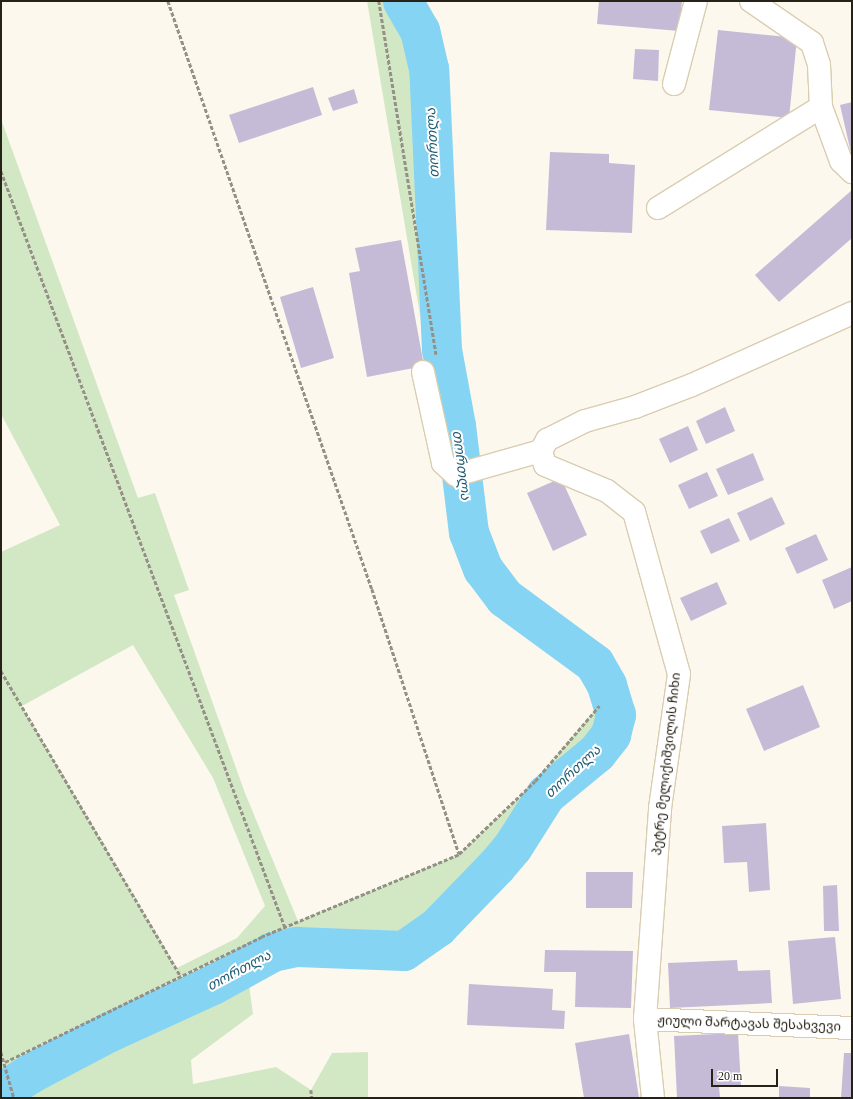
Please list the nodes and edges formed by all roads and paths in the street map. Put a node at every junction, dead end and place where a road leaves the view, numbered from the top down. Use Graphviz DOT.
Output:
graph roads {
  1 [pos="168,1"];
  2 [pos="379,1"];
  3 [pos="696,1"];
  4 [pos="751,1"];
  5 [pos="674,84"];
  6 [pos="821,107"];
  7 [pos="1,171"];
  8 [pos="852,172"];
  9 [pos="658,208"];
  10 [pos="852,313"];
  11 [pos="429,365"];
  12 [pos="543,458"];
  13 [pos="1,671"];
  14 [pos="598,706"];
  15 [pos="459,854"];
  16 [pos="285,927"];
  17 [pos="181,976"];
  18 [pos="645,1020"];
  19 [pos="852,1028"];
  20 [pos="1,1052"];
  21 [pos="5,1062"];
  22 [pos="311,1090"];
  23 [pos="14,1097"];
  24 [pos="312,1098"];
  25 [pos="653,1098"];
  1 -- 15 [label="path"];
  2 -- 11 [label="path"];
  3 -- 5 [label="street"];
  4 -- 6 [label="street"];
  6 -- 8 [label="street"];
  6 -- 9 [label="street"];
  7 -- 16 [label="path"];
  10 -- 12 [label="street"];
  11 -- 12 [label="street"];
  12 -- 18 [label="street, პეტრე მელიქიშვილის ჩიხი"];
  13 -- 17 [label="path"];
  14 -- 15 [label="path"];
  15 -- 16 [label="path"];
  16 -- 17 [label="path"];
  17 -- 21 [label="path"];
  18 -- 19 [label="street, ჟიული შარტავას შესახვევი"];
  18 -- 25 [label="street, პეტრე მელიქიშვილის ჩიხი"];
  20 -- 21 [label="path"];
  21 -- 23 [label="path"];
  22 -- 24 [label="path"];
}
